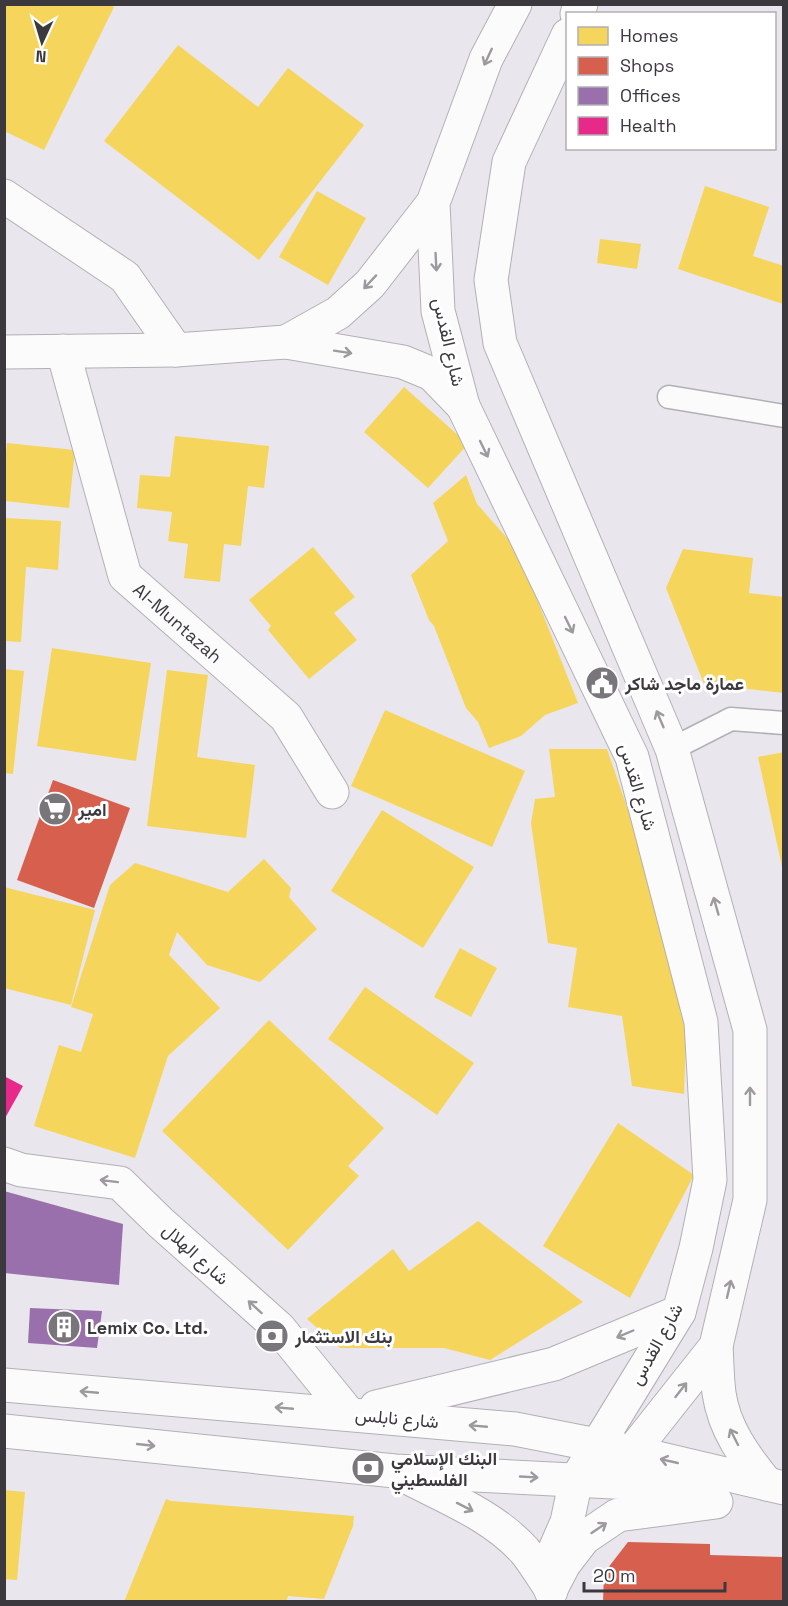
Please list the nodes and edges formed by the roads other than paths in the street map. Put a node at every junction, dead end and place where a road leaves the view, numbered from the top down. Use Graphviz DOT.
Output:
graph roads {
  1 [pos="515,4"];
  2 [pos="566,37"];
  3 [pos="4,196"];
  4 [pos="433,204"];
  5 [pos="286,342"];
  6 [pos="176,350"];
  7 [pos="63,351"];
  8 [pos="4,352"];
  9 [pos="669,398"];
  10 [pos="463,406"];
  11 [pos="783,416"];
  12 [pos="783,723"];
  13 [pos="672,748"];
  14 [pos="332,792"];
  15 [pos="4,1164"];
  16 [pos="679,1312"];
  17 [pos="716,1346"];
  18 [pos="4,1385"];
  19 [pos="349,1414"];
  20 [pos="4,1431"];
  21 [pos="597,1445"];
  22 [pos="632,1452"];
  23 [pos="395,1471"];
  24 [pos="576,1480"];
  25 [pos="779,1489"];
  26 [pos="551,1595"];
  1 -- 4 [label="main road, شارع القدس, one-way"];
  13 -- 2 [label="main road, one-way"];
  3 -- 6 [label="main road"];
  4 -- 5 [label="main road, one-way"];
  4 -- 10 [label="main road, شارع القدس, one-way"];
  5 -- 6 [label="main road"];
  5 -- 10 [label="main road, one-way"];
  6 -- 7 [label="main road"];
  7 -- 8 [label="main road"];
  7 -- 14 [label="main road, Al-Muntazah"];
  9 -- 11 [label="lane"];
  10 -- 16 [label="main road, شارع القدس, one-way"];
  12 -- 13 [label="lane"];
  17 -- 13 [label="main road, one-way"];
  19 -- 15 [label="main road, شارع الهلال, one-way"];
  16 -- 19 [label="main road, one-way"];
  16 -- 21 [label="main road, شارع القدس"];
  22 -- 17 [label="main road, one-way"];
  25 -- 17 [label="main road, one-way"];
  19 -- 18 [label="main road, شارع نابلس, one-way"];
  21 -- 19 [label="main road, شارع نابلس, one-way"];
  20 -- 23 [label="main road, one-way"];
  21 -- 22 [label="main road, شارع نابلس"];
  21 -- 24 [label="main road, شارع القدس"];
  22 -- 24 [label="main road"];
  25 -- 22 [label="main road, شارع نابلس, one-way"];
  23 -- 24 [label="main road, one-way"];
  23 -- 26 [label="main road, one-way"];
  24 -- 25 [label="main road"];
  24 -- 26 [label="main road, شارع القدس"];
  26 -- 25 [label="main road, one-way"];
}
